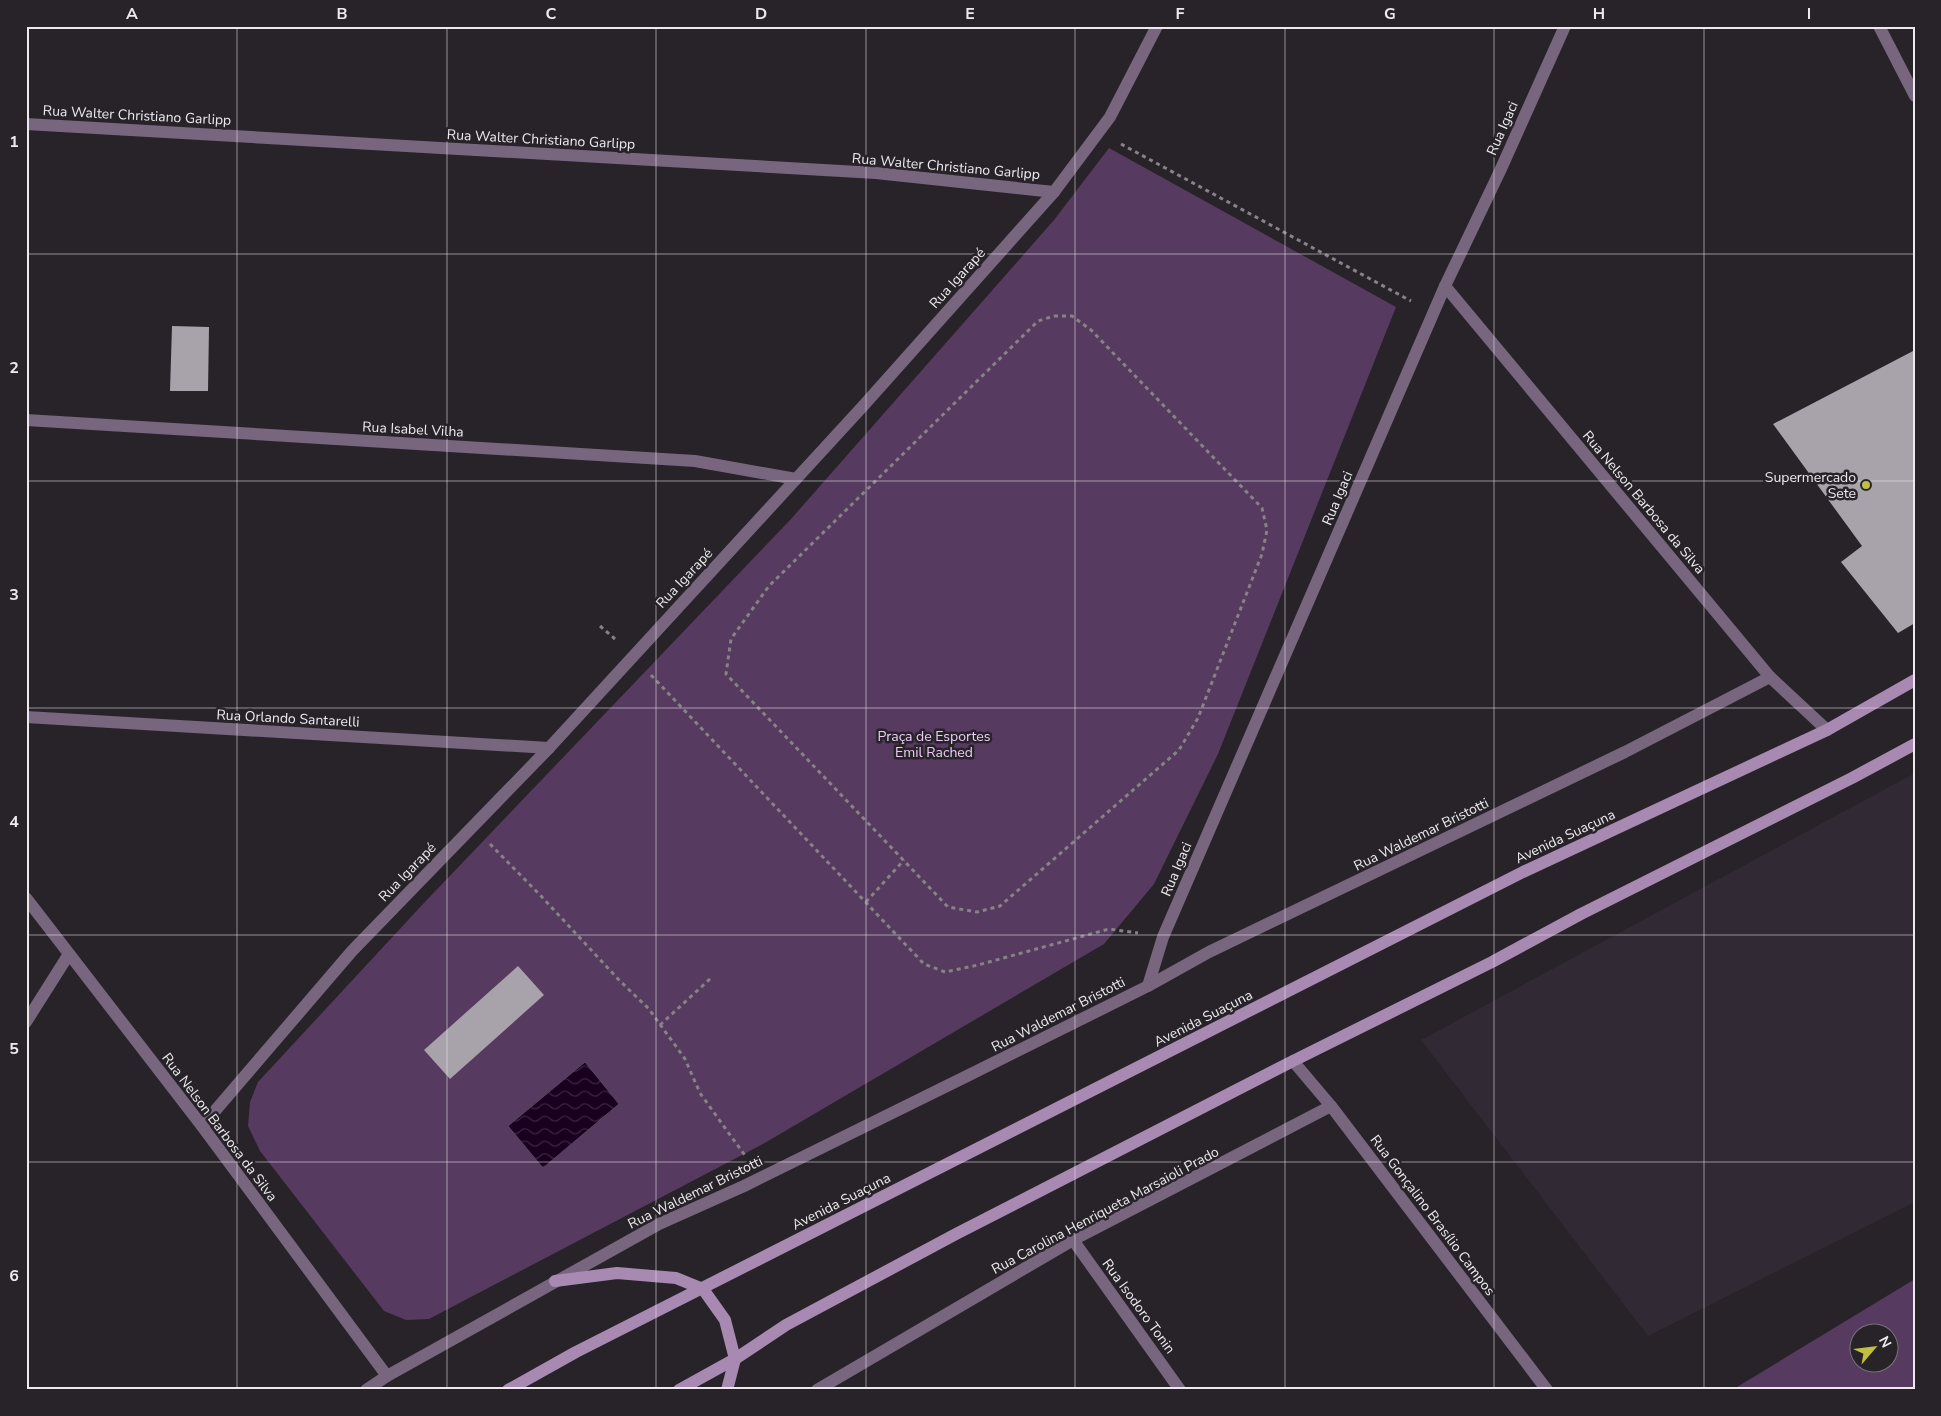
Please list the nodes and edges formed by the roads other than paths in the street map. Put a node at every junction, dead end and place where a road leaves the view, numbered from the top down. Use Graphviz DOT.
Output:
graph roads {
  1 [pos="1157,26"];
  2 [pos="1565,26"];
  3 [pos="1879,26"];
  4 [pos="1915,96"];
  5 [pos="26,124"];
  6 [pos="1054,192"];
  7 [pos="1444,286"];
  8 [pos="26,420"];
  9 [pos="796,479"];
  10 [pos="1770,677"];
  11 [pos="1915,680"];
  12 [pos="26,717"];
  13 [pos="1827,730"];
  14 [pos="1915,744"];
  15 [pos="549,748"];
  16 [pos="26,898"];
  17 [pos="69,954"];
  18 [pos="1148,986"];
  19 [pos="26,1022"];
  20 [pos="1293,1061"];
  21 [pos="1331,1106"];
  22 [pos="202,1126"];
  23 [pos="1073,1240"];
  24 [pos="555,1281"];
  25 [pos="703,1289"];
  26 [pos="735,1359"];
  27 [pos="387,1376"];
  28 [pos="366,1390"];
  29 [pos="508,1390"];
  30 [pos="679,1390"];
  31 [pos="727,1390"];
  32 [pos="817,1390"];
  33 [pos="1180,1390"];
  34 [pos="1547,1390"];
  1 -- 6 [label="street, Rua Igarapé"];
  2 -- 7 [label="street, Rua Igaci"];
  3 -- 4 [label="street"];
  5 -- 6 [label="street, Rua Walter Christiano Garlipp"];
  6 -- 9 [label="street, Rua Igarapé"];
  7 -- 10 [label="street, Rua Nelson Barbosa da Silva"];
  7 -- 18 [label="street, Rua Igaci"];
  8 -- 9 [label="street, Rua Isabel Vilha"];
  9 -- 15 [label="street, Rua Igarapé"];
  10 -- 13 [label="street, Rua Nelson Barbosa da Silva"];
  10 -- 18 [label="street, Rua Waldemar Bristotti"];
  11 -- 13 [label="main road, Avenida Suaçuna"];
  12 -- 15 [label="street, Rua Orlando Santarelli"];
  13 -- 25 [label="main road, Avenida Suaçuna"];
  14 -- 20 [label="main road"];
  15 -- 22 [label="street, Rua Igarapé"];
  16 -- 17 [label="street, Rua Nelson Barbosa da Silva"];
  17 -- 19 [label="street"];
  17 -- 22 [label="street, Rua Nelson Barbosa da Silva"];
  18 -- 24 [label="street, Rua Waldemar Bristotti"];
  20 -- 21 [label="street, Rua Gonçalino Brasílio Campos"];
  20 -- 26 [label="main road"];
  21 -- 23 [label="street, Rua Carolina Henriqueta Marsaioli Prado"];
  21 -- 34 [label="street, Rua Gonçalino Brasílio Campos"];
  22 -- 27 [label="street, Rua Nelson Barbosa da Silva"];
  23 -- 32 [label="street, Rua Carolina Henriqueta Marsaioli Prado"];
  23 -- 33 [label="street, Rua Isodoro Tonin"];
  24 -- 25 [label="main road"];
  24 -- 27 [label="street, Rua Waldemar Bristotti"];
  25 -- 26 [label="main road"];
  25 -- 29 [label="main road, Avenida Suaçuna"];
  26 -- 30 [label="main road"];
  26 -- 31 [label="main road"];
  27 -- 28 [label="street, Rua Waldemar Bristotti"];
}
